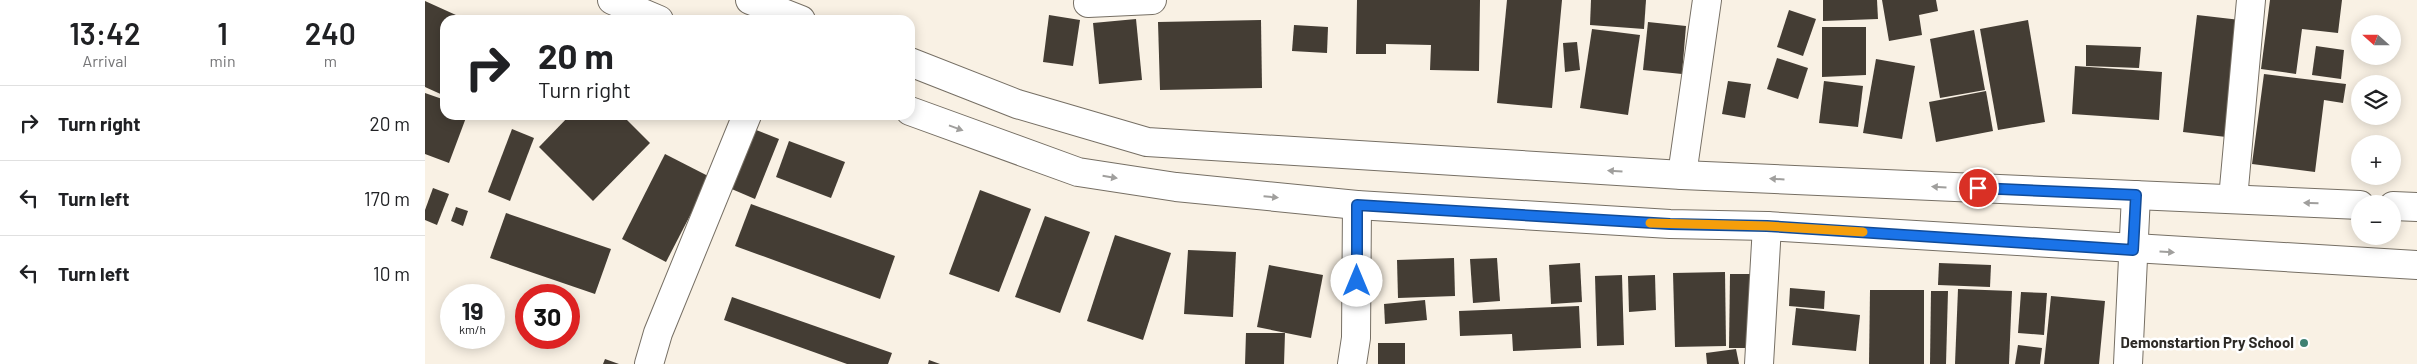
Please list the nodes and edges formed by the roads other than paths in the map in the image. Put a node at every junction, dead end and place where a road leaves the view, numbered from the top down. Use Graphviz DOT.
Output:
graph roads {
  1 [pos="612,0"];
  2 [pos="750,0"];
  3 [pos="1152,0"];
  4 [pos="1707,0"];
  5 [pos="2251,0"];
  6 [pos="1088,3"];
  7 [pos="647,15"];
  8 [pos="788,15"];
  9 [pos="915,64"];
  10 [pos="915,114"];
  11 [pos="745,120"];
  12 [pos="1682,175"];
  13 [pos="2136,195"];
  14 [pos="2233,200"];
  15 [pos="1357,205"];
  16 [pos="2351,205"];
  17 [pos="2401,206"];
  18 [pos="2417,207"];
  19 [pos="1767,226"];
  20 [pos="2133,250"];
  21 [pos="2417,265"];
  22 [pos="649,364"];
  23 [pos="1352,364"];
  24 [pos="1759,364"];
  25 [pos="2128,364"];
  1 -- 7 [label="main road"];
  2 -- 8 [label="main road"];
  3 -- 6 [label="main road"];
  4 -- 12 [label="main road"];
  5 -- 14 [label="main road"];
  12 -- 9 [label="main road, one-way"];
  10 -- 15 [label="main road, one-way"];
  11 -- 22 [label="main road"];
  13 -- 12 [label="main road, one-way"];
  13 -- 14 [label="main road"];
  13 -- 20 [label="main road"];
  16 -- 14 [label="main road, one-way"];
  15 -- 19 [label="main road"];
  15 -- 23 [label="main road"];
  17 -- 18 [label="main road"];
  19 -- 20 [label="main road"];
  19 -- 24 [label="main road"];
  20 -- 21 [label="main road, one-way"];
  20 -- 25 [label="main road"];
}
